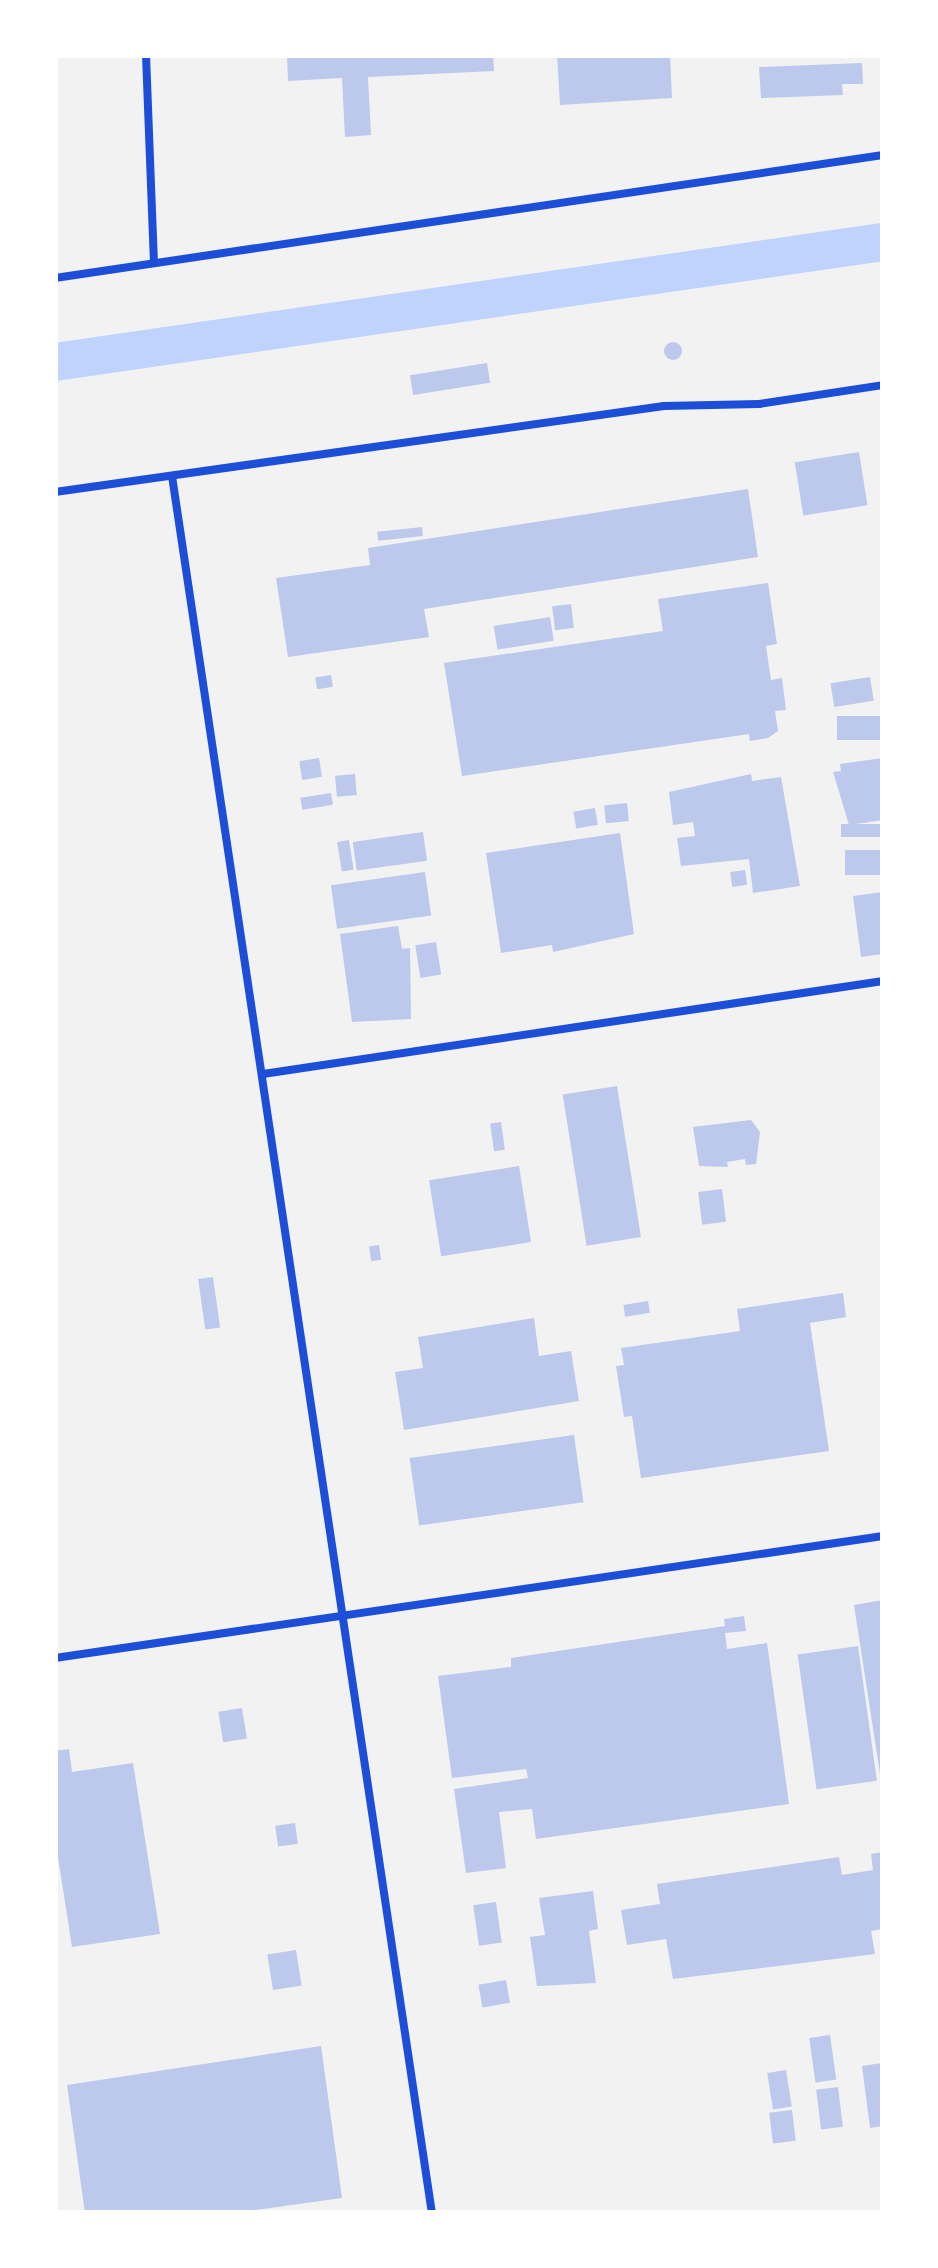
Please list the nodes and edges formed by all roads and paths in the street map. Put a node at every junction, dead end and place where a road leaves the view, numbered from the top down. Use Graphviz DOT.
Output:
graph roads {
  1 [pos="146,55"];
  2 [pos="883,155"];
  3 [pos="154,263"];
  4 [pos="55,278"];
  5 [pos="883,385"];
  6 [pos="172,476"];
  7 [pos="55,492"];
  8 [pos="883,980"];
  9 [pos="264,1074"];
  10 [pos="883,1536"];
  11 [pos="338,1618"];
  12 [pos="55,1658"];
  13 [pos="432,2213"];
  1 -- 3 [label="lane"];
  2 -- 3 [label="lane"];
  3 -- 4 [label="lane"];
  5 -- 6 [label="lane"];
  6 -- 7 [label="lane"];
  6 -- 9 [label="lane"];
  8 -- 9 [label="lane"];
  9 -- 11 [label="lane"];
  10 -- 11 [label="lane"];
  11 -- 12 [label="lane"];
  11 -- 13 [label="lane"];
}
